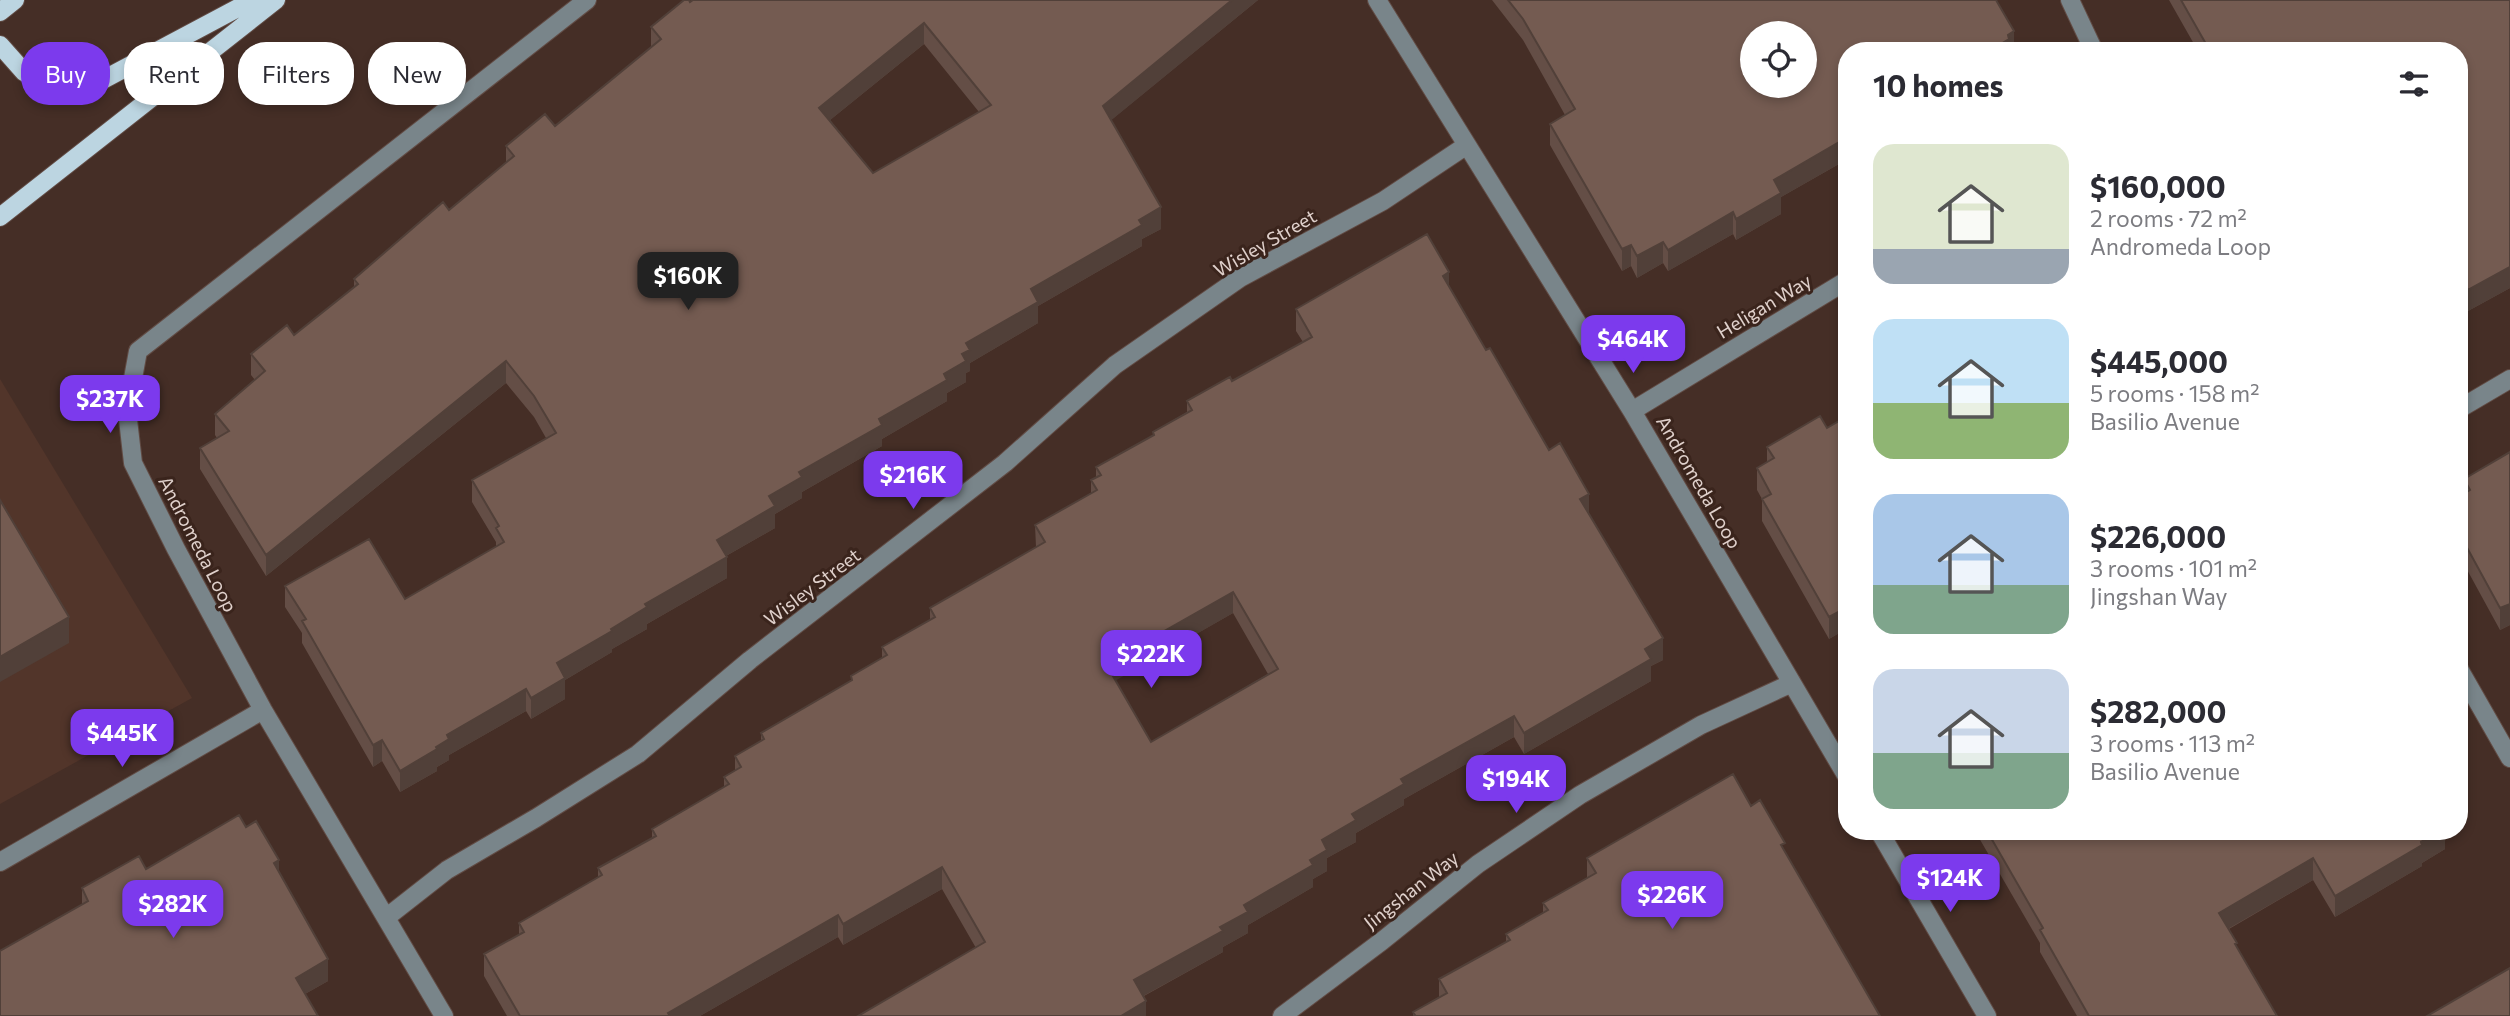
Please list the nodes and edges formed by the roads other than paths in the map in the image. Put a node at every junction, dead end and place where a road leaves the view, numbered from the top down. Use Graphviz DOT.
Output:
graph roads {
  1 [pos="15,0"];
  2 [pos="253,0"];
  3 [pos="276,0"];
  4 [pos="587,0"];
  5 [pos="1377,0"];
  6 [pos="2070,0"];
  7 [pos="0,12"];
  8 [pos="2090,42"];
  9 [pos="0,45"];
  10 [pos="1467,145"];
  11 [pos="0,217"];
  12 [pos="1838,286"];
  13 [pos="2510,379"];
  14 [pos="2468,404"];
  15 [pos="1632,411"];
  16 [pos="1792,682"];
  17 [pos="2468,685"];
  18 [pos="262,710"];
  19 [pos="2510,758"];
  20 [pos="1838,761"];
  21 [pos="1884,840"];
  22 [pos="0,862"];
  23 [pos="387,918"];
  24 [pos="444,1016"];
  25 [pos="1282,1016"];
  26 [pos="1987,1016"];
  1 -- 7 [label="main road"];
  2 -- 9 [label="main road"];
  3 -- 11 [label="main road"];
  4 -- 18 [label="street, Andromeda Loop"];
  5 -- 10 [label="street, Andromeda Loop"];
  6 -- 8 [label="street"];
  10 -- 15 [label="street, Andromeda Loop"];
  10 -- 23 [label="street, Wisley Street"];
  12 -- 15 [label="street, Heligan Way"];
  13 -- 14 [label="street"];
  15 -- 16 [label="street, Andromeda Loop"];
  16 -- 20 [label="street, Andromeda Loop"];
  16 -- 25 [label="street, Jingshan Way"];
  17 -- 19 [label="street"];
  18 -- 22 [label="street"];
  18 -- 23 [label="street, Andromeda Loop"];
  21 -- 26 [label="street"];
  23 -- 24 [label="street, Andromeda Loop"];
}
